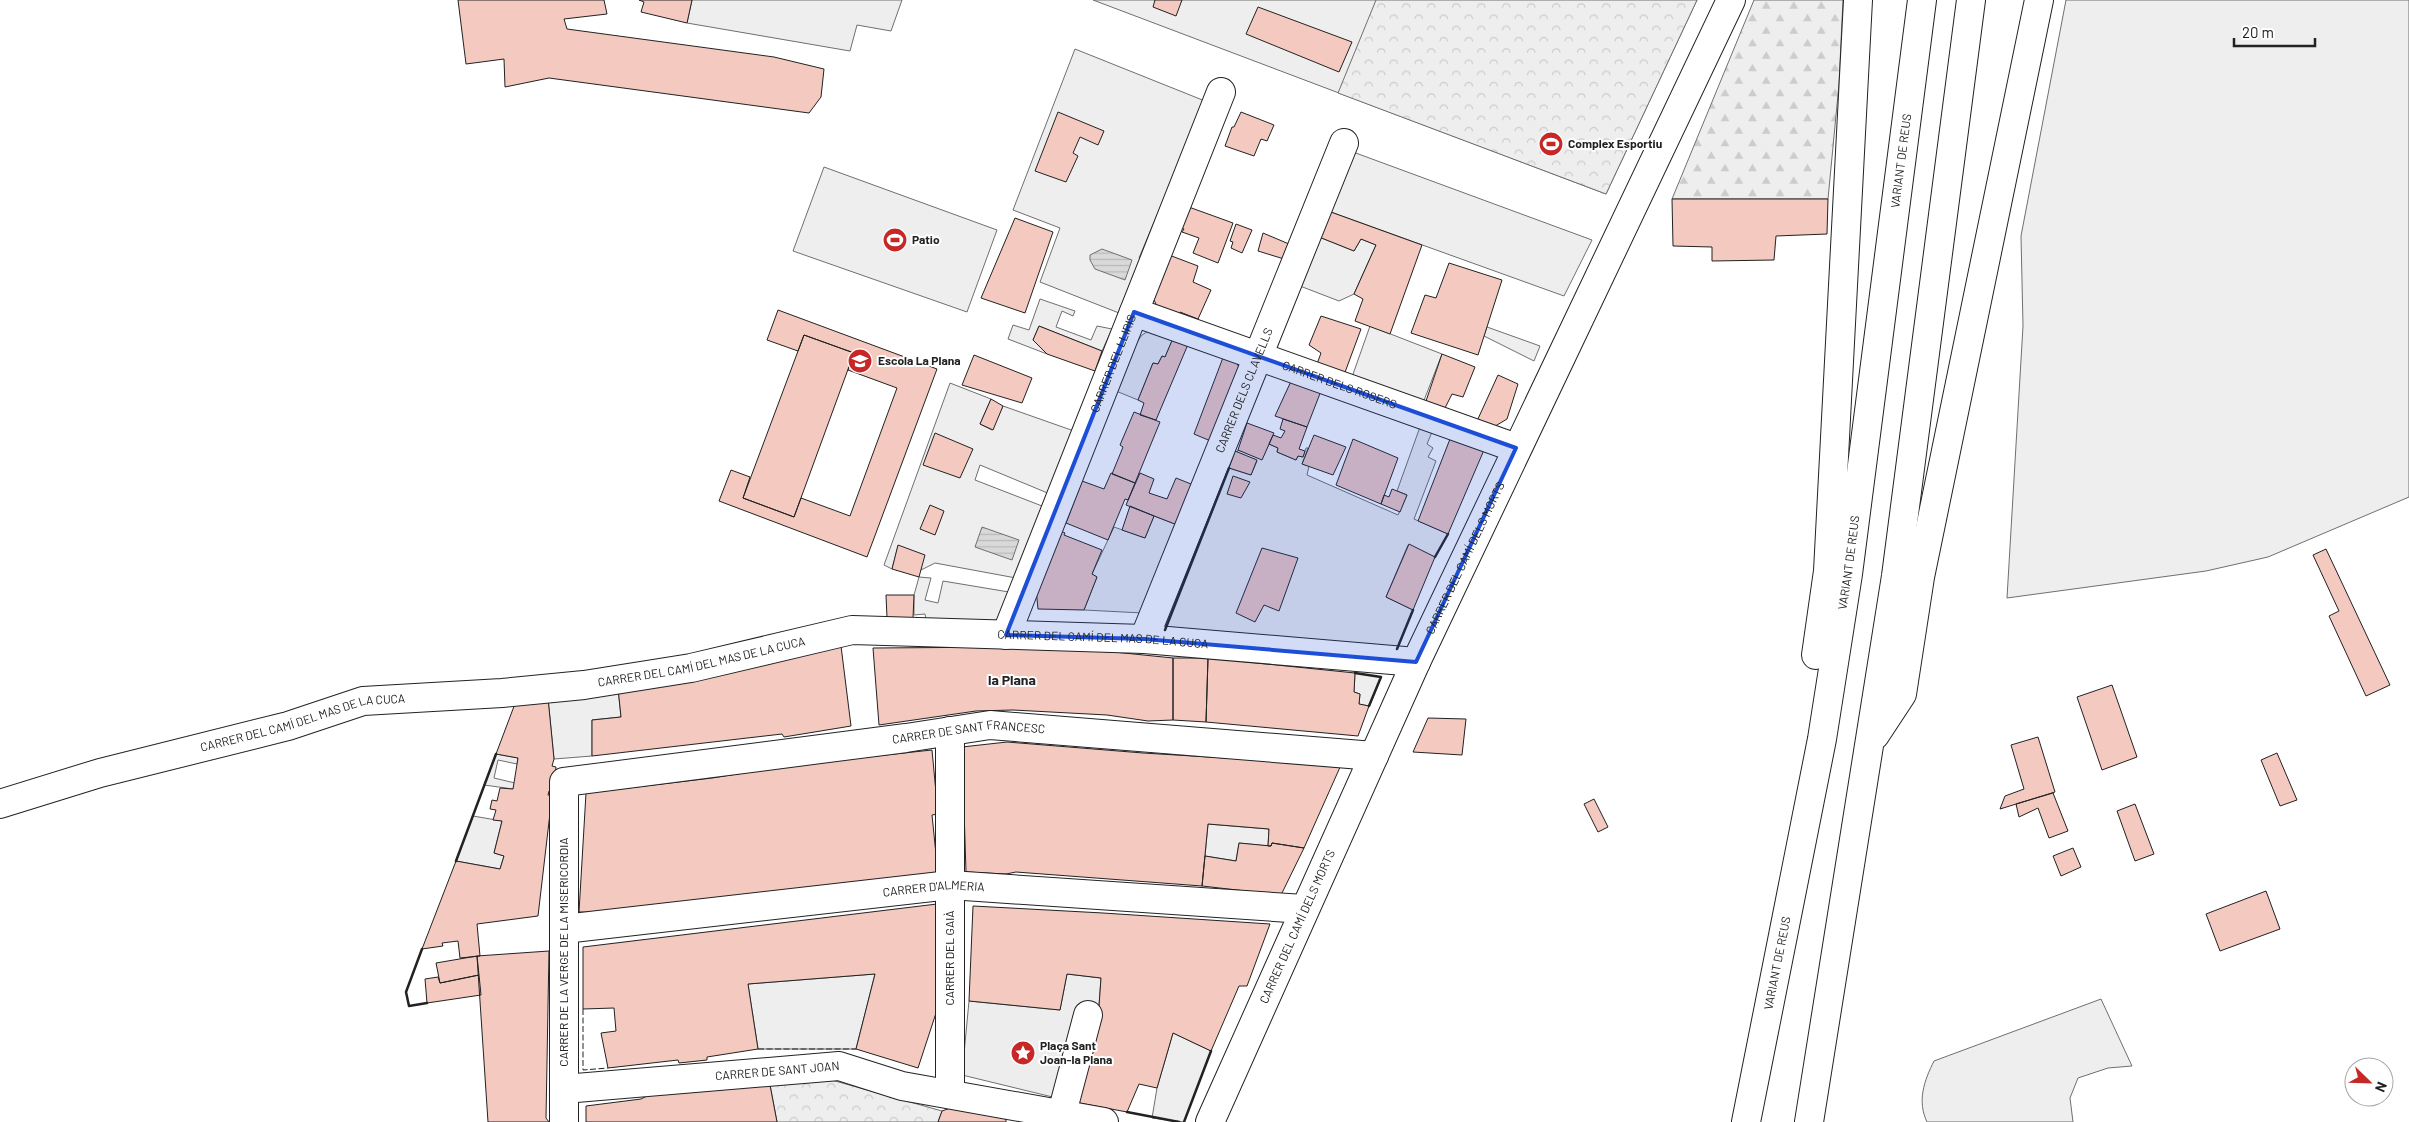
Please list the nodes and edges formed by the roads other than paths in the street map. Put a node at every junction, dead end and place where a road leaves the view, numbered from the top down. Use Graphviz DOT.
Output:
graph roads {
  1 [pos="1731,0"];
  2 [pos="1858,0"];
  3 [pos="1922,0"];
  4 [pos="1971,0"];
  5 [pos="2038,0"];
  6 [pos="1220,92"];
  7 [pos="1344,143"];
  8 [pos="1134,312"];
  9 [pos="1258,356"];
  10 [pos="1516,448"];
  11 [pos="1006,635"];
  12 [pos="1144,639"];
  13 [pos="1416,662"];
  14 [pos="950,731"];
  15 [pos="1822,738"];
  16 [pos="1870,743"];
  17 [pos="1374,756"];
  18 [pos="564,782"];
  19 [pos="0,804"];
  20 [pos="950,885"];
  21 [pos="1304,909"];
  22 [pos="564,929"];
  23 [pos="1088,1014"];
  24 [pos="564,1089"];
  25 [pos="950,1094"];
  26 [pos="1062,1113"];
  27 [pos="564,1122"];
  28 [pos="1104,1122"];
  29 [pos="1210,1122"];
  30 [pos="1746,1122"];
  31 [pos="1809,1122"];
  1 -- 10 [label="main road, CARRER DEL CAMÍ DELS MORTS"];
  2 -- 15 [label="main road"];
  3 -- 15 [label="main road, VARIANT DE REUS"];
  4 -- 16 [label="main road"];
  5 -- 16 [label="main road"];
  6 -- 8 [label="main road, CARRER DEL LLIRIS"];
  7 -- 9 [label="main road, CARRER DELS CLAVELLS"];
  8 -- 9 [label="main road, CARRER DELS ROSERS"];
  8 -- 11 [label="main road, CARRER DEL LLIRIS"];
  9 -- 10 [label="main road, CARRER DELS ROSERS"];
  9 -- 12 [label="main road, CARRER DELS CLAVELLS"];
  10 -- 13 [label="main road, CARRER DEL CAMÍ DELS MORTS"];
  11 -- 12 [label="main road, CARRER DEL CAMÍ DEL MAS DE LA CUCA"];
  11 -- 19 [label="main road, CARRER DEL CAMÍ DEL MAS DE LA CUCA"];
  12 -- 13 [label="main road, CARRER DEL CAMÍ DEL MAS DE LA CUCA"];
  13 -- 17 [label="main road, CARRER DEL CAMÍ DELS MORTS"];
  14 -- 17 [label="main road, CARRER DE SANT FRANCESC"];
  14 -- 18 [label="main road, CARRER DE SANT FRANCESC"];
  14 -- 20 [label="main road, CARRER DEL GAIÀ"];
  15 -- 30 [label="main road, VARIANT DE REUS"];
  16 -- 31 [label="main road"];
  17 -- 21 [label="main road, CARRER DEL CAMÍ DELS MORTS"];
  18 -- 22 [label="main road, CARRER DE LA VERGE DE LA MISERICORDIA"];
  20 -- 21 [label="main road, CARRER D'ALMERIA"];
  20 -- 22 [label="main road, CARRER D'ALMERIA"];
  20 -- 25 [label="main road, CARRER DEL GAIÀ"];
  21 -- 29 [label="main road, CARRER DEL CAMÍ DELS MORTS"];
  22 -- 24 [label="main road, CARRER DE LA VERGE DE LA MISERICORDIA"];
  23 -- 26 [label="main road"];
  24 -- 25 [label="main road, CARRER DE SANT JOAN"];
  24 -- 27 [label="main road, CARRER DE LA VERGE DE LA MISERICORDIA"];
  25 -- 26 [label="main road, CARRER DE SANT JOAN"];
  26 -- 28 [label="main road, CARRER DE SANT JOAN"];
}
